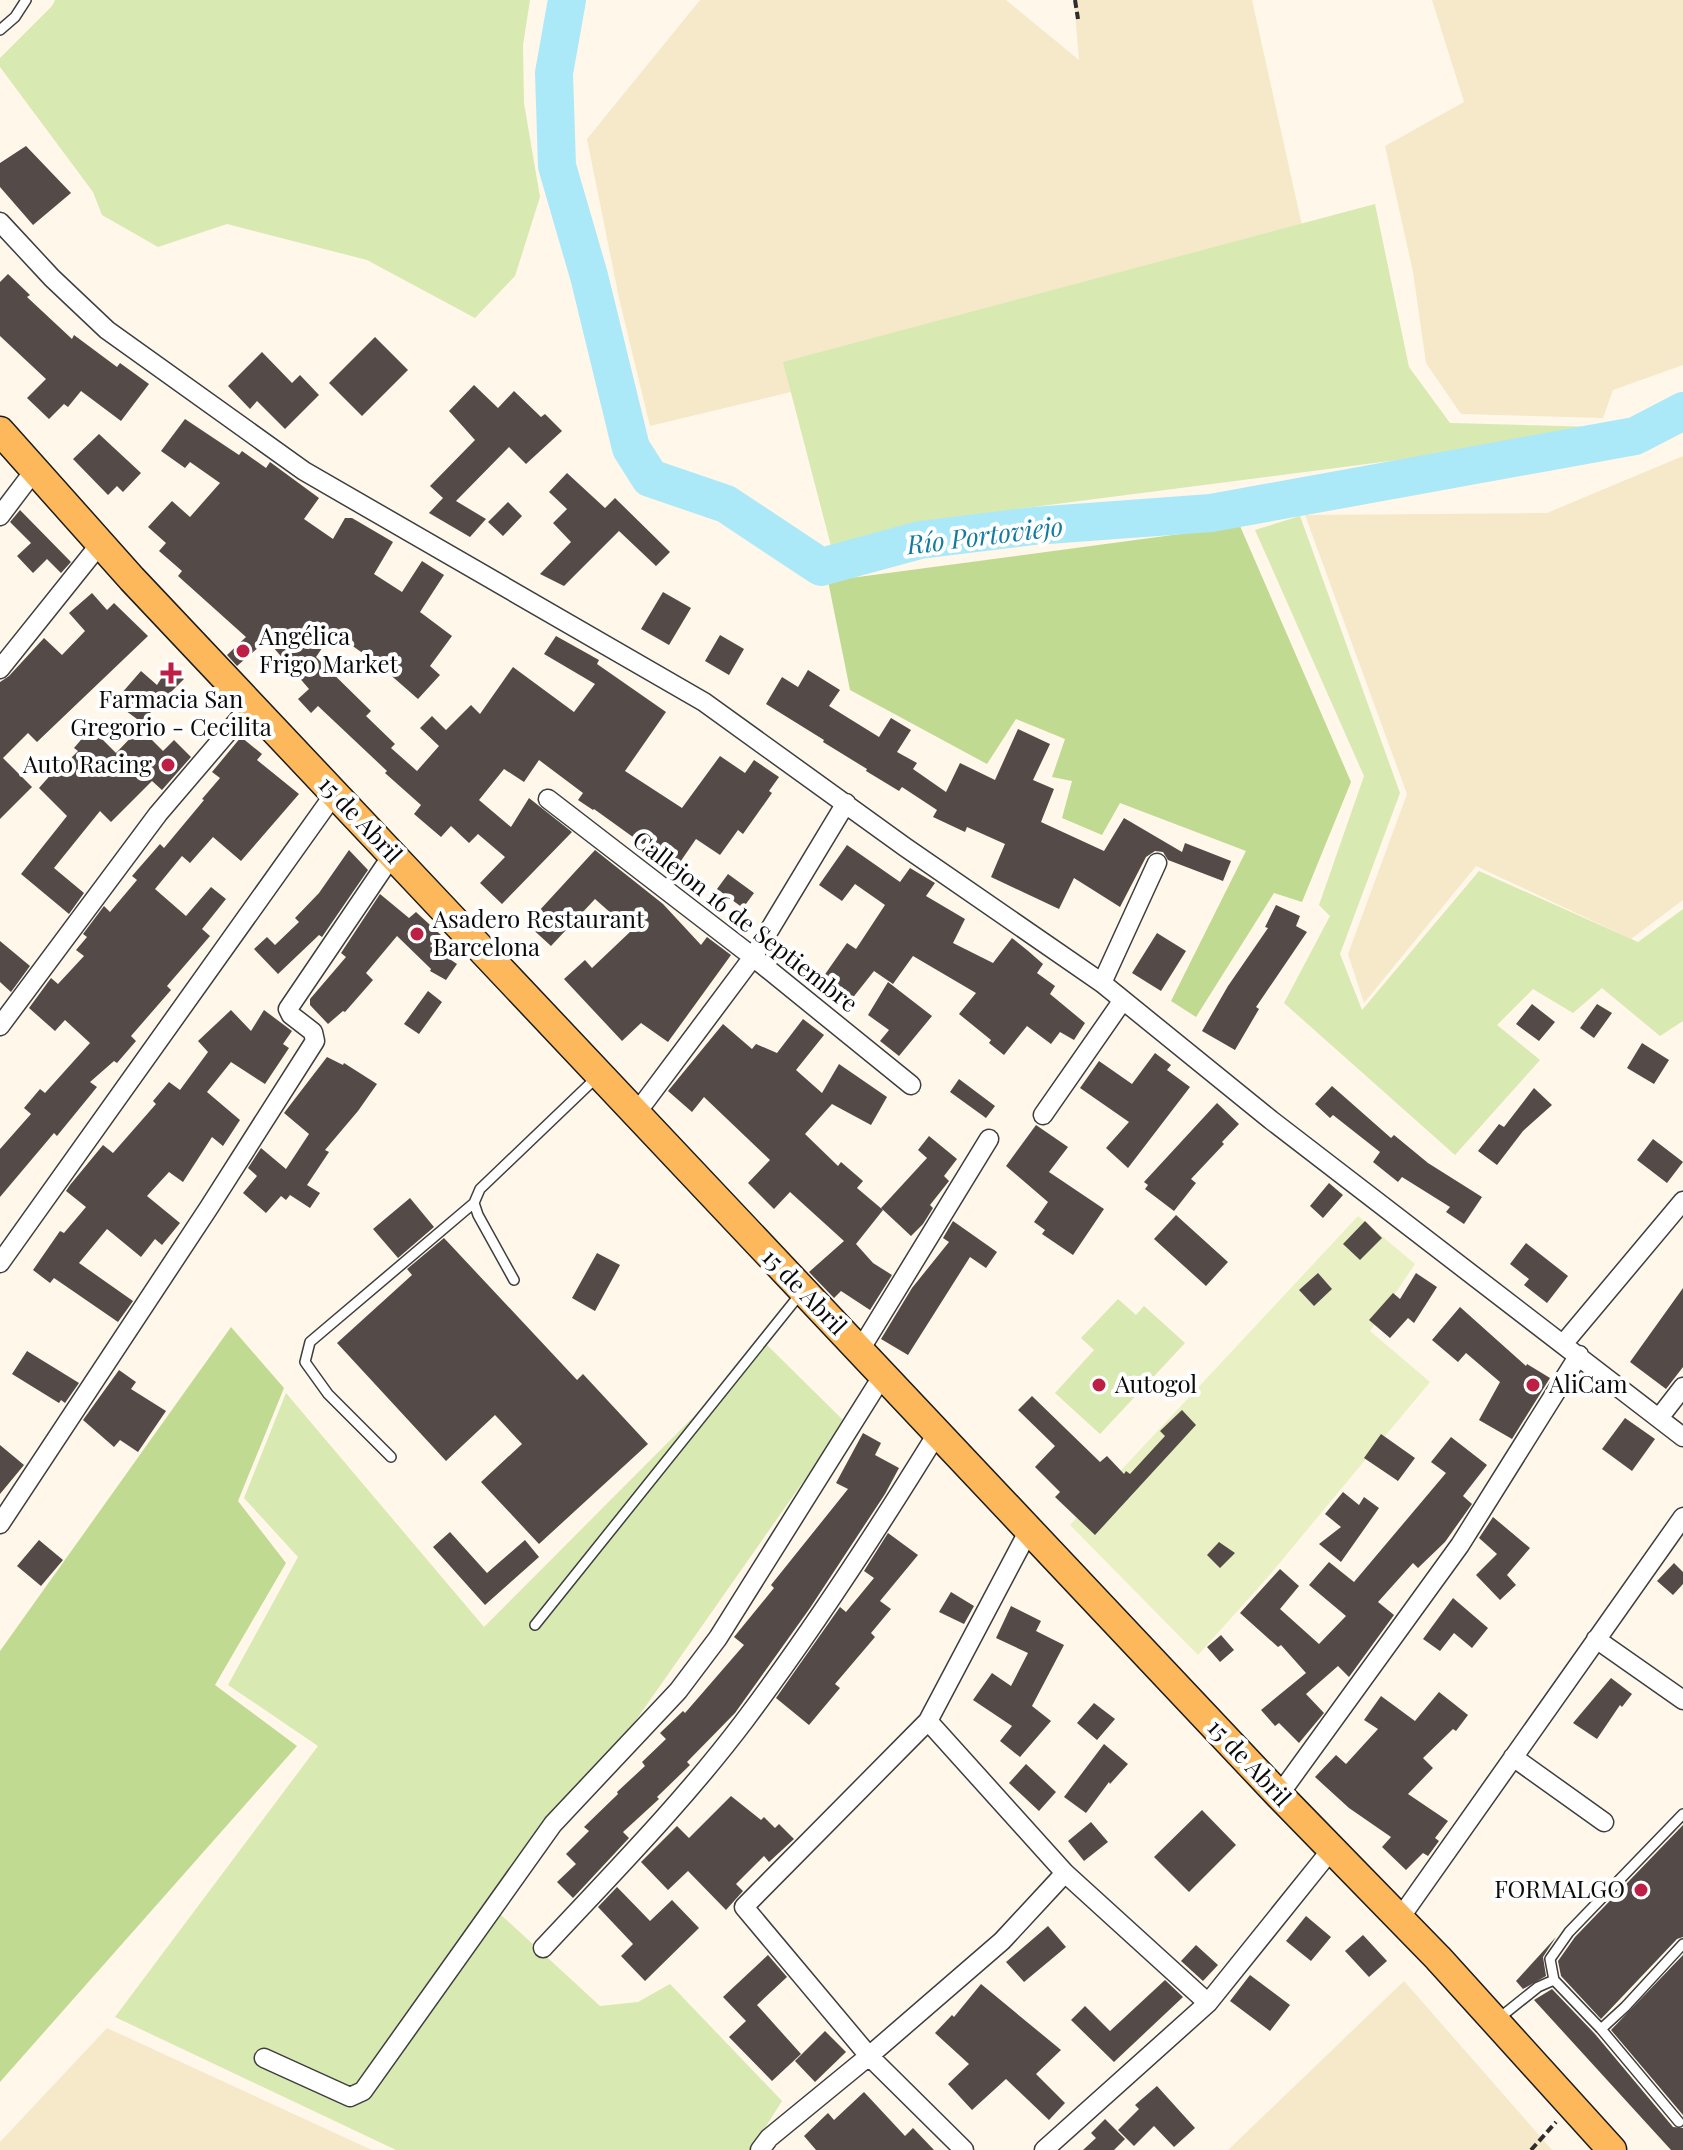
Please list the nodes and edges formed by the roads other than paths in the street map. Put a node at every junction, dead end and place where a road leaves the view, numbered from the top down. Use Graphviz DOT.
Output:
graph roads {
  1 [pos="26,0"];
  2 [pos="0,30"];
  3 [pos="0,222"];
  4 [pos="0,431"];
  5 [pos="34,471"];
  6 [pos="0,516"];
  7 [pos="100,544"];
  8 [pos="0,669"];
  9 [pos="251,705"];
  10 [pos="335,793"];
  11 [pos="548,799"];
  12 [pos="846,803"];
  13 [pos="393,854"];
  14 [pos="1157,863"];
  15 [pos="753,957"];
  16 [pos="1102,983"];
  17 [pos="1123,1000"];
  18 [pos="0,1026"];
  19 [pos="598,1076"];
  20 [pos="911,1085"];
  21 [pos="635,1115"];
  22 [pos="1043,1115"];
  23 [pos="989,1139"];
  24 [pos="1683,1201"];
  25 [pos="474,1203"];
  26 [pos="0,1263"];
  27 [pos="514,1280"];
  28 [pos="803,1290"];
  29 [pos="1564,1343"];
  30 [pos="860,1350"];
  31 [pos="1579,1355"];
  32 [pos="883,1375"];
  33 [pos="1683,1387"];
  34 [pos="1659,1418"];
  35 [pos="938,1432"];
  36 [pos="1683,1437"];
  37 [pos="391,1457"];
  38 [pos="1683,1517"];
  39 [pos="0,1524"];
  40 [pos="1029,1530"];
  41 [pos="1676,1541"];
  42 [pos="535,1625"];
  43 [pos="1596,1639"];
  44 [pos="1683,1700"];
  45 [pos="928,1721"];
  46 [pos="1513,1757"];
  47 [pos="1279,1795"];
  48 [pos="1683,1814"];
  49 [pos="1604,1822"];
  50 [pos="1331,1850"];
  51 [pos="1065,1873"];
  52 [pos="1400,1918"];
  53 [pos="1683,1944"];
  54 [pos="543,1948"];
  55 [pos="1554,1980"];
  56 [pos="1208,2003"];
  57 [pos="1495,2021"];
  58 [pos="1601,2029"];
  59 [pos="869,2056"];
  60 [pos="264,2058"];
  61 [pos="1679,2122"];
  62 [pos="760,2150"];
  63 [pos="964,2150"];
  64 [pos="1044,2150"];
  65 [pos="1612,2150"];
  1 -- 2 [label="lane"];
  3 -- 12 [label="street"];
  4 -- 5 [label="main road, 15 de Abril"];
  5 -- 6 [label="street"];
  5 -- 7 [label="main road, 15 de Abril"];
  7 -- 8 [label="street"];
  7 -- 9 [label="main road, 15 de Abril"];
  9 -- 10 [label="main road, 15 de Abril"];
  9 -- 18 [label="street"];
  10 -- 13 [label="main road, 15 de Abril"];
  10 -- 26 [label="street"];
  11 -- 15 [label="street, Callejon 16 de Septiembre"];
  12 -- 15 [label="street"];
  12 -- 16 [label="street"];
  13 -- 19 [label="main road, 15 de Abril"];
  13 -- 39 [label="street"];
  14 -- 16 [label="street"];
  15 -- 20 [label="street, Callejon 16 de Septiembre"];
  15 -- 21 [label="street"];
  16 -- 17 [label="street"];
  17 -- 22 [label="street"];
  17 -- 29 [label="street"];
  19 -- 21 [label="main road, 15 de Abril"];
  19 -- 25 [label="lane"];
  21 -- 28 [label="main road, 15 de Abril"];
  23 -- 30 [label="street"];
  24 -- 29 [label="street"];
  25 -- 27 [label="lane"];
  25 -- 37 [label="lane"];
  28 -- 30 [label="main road, 15 de Abril"];
  28 -- 42 [label="lane"];
  29 -- 31 [label="street"];
  30 -- 32 [label="main road, 15 de Abril"];
  31 -- 34 [label="street"];
  31 -- 47 [label="street"];
  32 -- 35 [label="main road, 15 de Abril"];
  32 -- 60 [label="street"];
  33 -- 34 [label="street"];
  34 -- 36 [label="street"];
  35 -- 40 [label="main road, 15 de Abril"];
  35 -- 54 [label="street"];
  38 -- 41 [label="street"];
  40 -- 45 [label="street"];
  40 -- 47 [label="main road, 15 de Abril"];
  41 -- 43 [label="street"];
  43 -- 44 [label="street"];
  43 -- 46 [label="street"];
  45 -- 51 [label="street"];
  45 -- 59 [label="street"];
  46 -- 49 [label="street"];
  46 -- 52 [label="street"];
  47 -- 50 [label="main road, 15 de Abril"];
  48 -- 55 [label="lane"];
  50 -- 52 [label="main road, 15 de Abril"];
  50 -- 56 [label="street"];
  51 -- 56 [label="street"];
  51 -- 59 [label="street"];
  52 -- 57 [label="main road, 15 de Abril"];
  53 -- 58 [label="lane"];
  55 -- 57 [label="lane"];
  55 -- 58 [label="lane"];
  56 -- 64 [label="street"];
  57 -- 65 [label="main road, 15 de Abril"];
  58 -- 61 [label="lane"];
  59 -- 62 [label="street"];
  59 -- 63 [label="street"];
}
